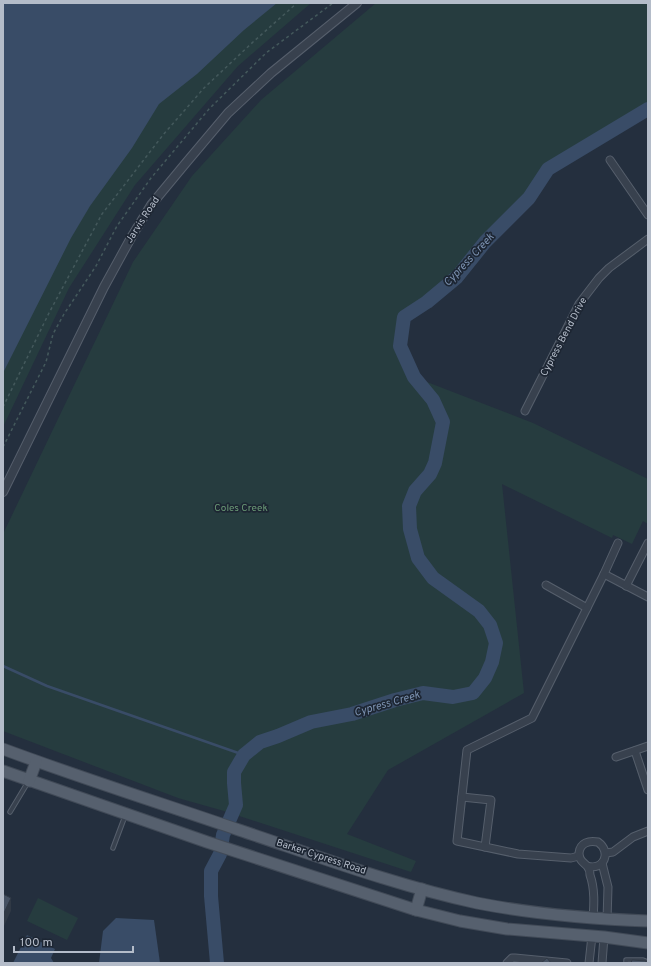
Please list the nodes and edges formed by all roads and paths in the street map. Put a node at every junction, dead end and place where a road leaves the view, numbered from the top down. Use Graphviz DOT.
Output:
graph roads {
  1 [pos="297,3"];
  2 [pos="357,3"];
  3 [pos="610,160"];
  4 [pos="648,215"];
  5 [pos="648,239"];
  6 [pos="3,407"];
  7 [pos="525,411"];
  8 [pos="3,492"];
  9 [pos="618,543"];
  10 [pos="648,543"];
  11 [pos="604,574"];
  12 [pos="546,585"];
  13 [pos="626,586"];
  14 [pos="648,597"];
  15 [pos="587,608"];
  16 [pos="648,746"];
  17 [pos="3,749"];
  18 [pos="635,751"];
  19 [pos="616,757"];
  20 [pos="36,762"];
  21 [pos="3,771"];
  22 [pos="29,781"];
  23 [pos="648,790"];
  24 [pos="462,797"];
  25 [pos="10,812"];
  26 [pos="126,814"];
  27 [pos="648,831"];
  28 [pos="485,847"];
  29 [pos="113,848"];
  30 [pos="606,853"];
  31 [pos="579,856"];
  32 [pos="602,864"];
  33 [pos="587,866"];
  34 [pos="422,889"];
  35 [pos="416,910"];
  36 [pos="593,919"];
  37 [pos="607,920"];
  38 [pos="648,921"];
  39 [pos="592,936"];
  40 [pos="604,937"];
  41 [pos="648,943"];
  42 [pos="648,962"];
  43 [pos="507,963"];
  44 [pos="567,963"];
  45 [pos="589,963"];
  46 [pos="602,963"];
  47 [pos="626,963"];
  1 -- 6 [label="path"];
  2 -- 8 [label="street, Jarvis Road"];
  3 -- 4 [label="street"];
  5 -- 7 [label="street, Cypress Bend Drive"];
  9 -- 11 [label="street"];
  10 -- 13 [label="street"];
  11 -- 13 [label="street"];
  11 -- 15 [label="street"];
  12 -- 15 [label="street"];
  13 -- 14 [label="street"];
  15 -- 24 [label="street"];
  16 -- 18 [label="street"];
  17 -- 20 [label="main road, Barker Cypress Road"];
  18 -- 19 [label="street"];
  18 -- 23 [label="street"];
  20 -- 22 [label="main road"];
  20 -- 34 [label="main road, Barker Cypress Road"];
  21 -- 22 [label="main road, Barker Cypress Road"];
  22 -- 25 [label="lane"];
  22 -- 26 [label="main road, Barker Cypress Road"];
  24 -- 28 [label="street"];
  24 -- 28 [label="street"];
  26 -- 29 [label="lane"];
  26 -- 35 [label="main road, Barker Cypress Road"];
  27 -- 30 [label="street"];
  28 -- 31 [label="street"];
  30 -- 31 [label="street"];
  30 -- 32 [label="street"];
  31 -- 33 [label="street"];
  32 -- 33 [label="street"];
  32 -- 37 [label="street"];
  33 -- 36 [label="street"];
  34 -- 35 [label="main road"];
  34 -- 36 [label="main road, Barker Cypress Road"];
  35 -- 39 [label="main road, Barker Cypress Road"];
  36 -- 37 [label="main road, Barker Cypress Road"];
  36 -- 39 [label="main road"];
  37 -- 38 [label="main road, Barker Cypress Road"];
  37 -- 40 [label="main road"];
  39 -- 40 [label="main road, Barker Cypress Road"];
  39 -- 45 [label="street"];
  40 -- 41 [label="main road, Barker Cypress Road"];
  40 -- 46 [label="street"];
  42 -- 47 [label="lane"];
  43 -- 44 [label="street"];
}
